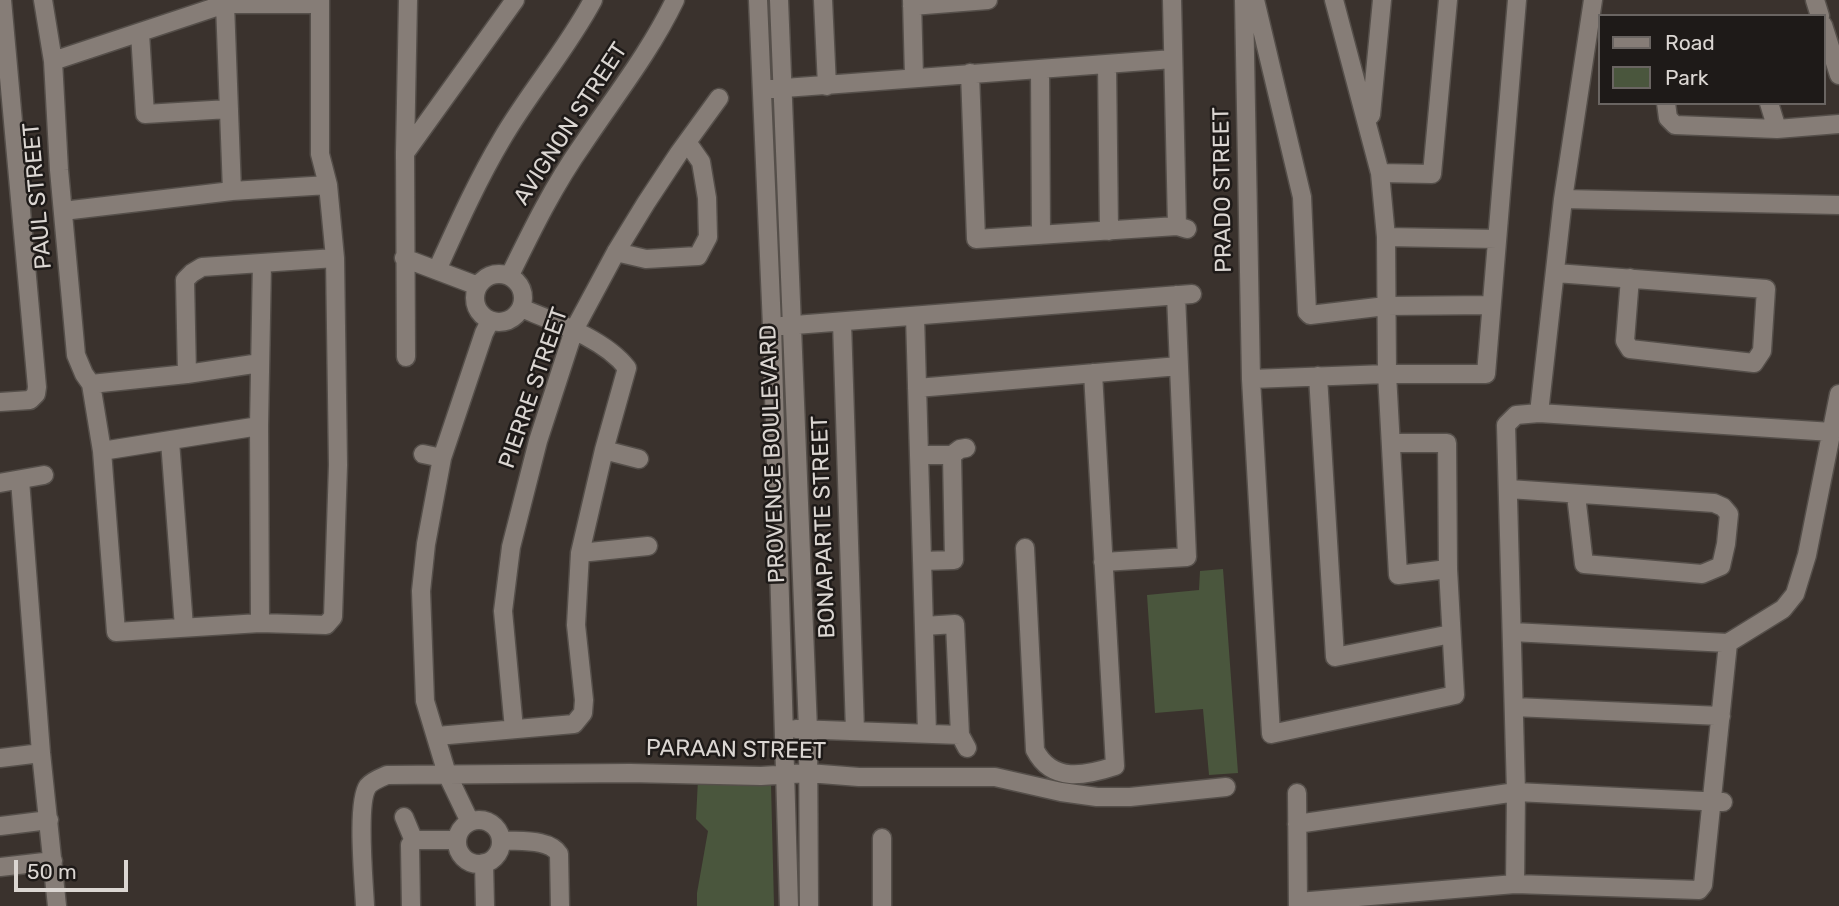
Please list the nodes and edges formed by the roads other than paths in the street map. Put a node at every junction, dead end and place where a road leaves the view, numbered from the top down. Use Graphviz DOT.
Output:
graph roads {
  1 [pos="2,0"];
  2 [pos="43,0"];
  3 [pos="408,0"];
  4 [pos="515,0"];
  5 [pos="593,0"];
  6 [pos="675,0"];
  7 [pos="758,0"];
  8 [pos="779,0"];
  9 [pos="823,0"];
  10 [pos="988,0"];
  11 [pos="1172,0"];
  12 [pos="1244,0"];
  13 [pos="1255,0"];
  14 [pos="1334,0"];
  15 [pos="1382,0"];
  16 [pos="1448,0"];
  17 [pos="1517,0"];
  18 [pos="320,2"];
  19 [pos="912,3"];
  20 [pos="225,4"];
  21 [pos="1595,11"];
  22 [pos="1825,31"];
  23 [pos="140,33"];
  24 [pos="1173,60"];
  25 [pos="53,61"];
  26 [pos="1107,64"];
  27 [pos="1040,69"];
  28 [pos="970,74"];
  29 [pos="1839,75"];
  30 [pos="914,77"];
  31 [pos="827,86"];
  32 [pos="783,87"];
  33 [pos="761,90"];
  34 [pos="719,99"];
  35 [pos="1665,105"];
  36 [pos="1770,105"];
  37 [pos="229,110"];
  38 [pos="1839,124"];
  39 [pos="1370,127"];
  40 [pos="1777,129"];
  41 [pos="687,142"];
  42 [pos="405,153"];
  43 [pos="1380,173"];
  44 [pos="328,185"];
  45 [pos="232,191"];
  46 [pos="1563,199"];
  47 [pos="1839,205"];
  48 [pos="63,211"];
  49 [pos="1109,231"];
  50 [pos="1041,235"];
  51 [pos="1386,237"];
  52 [pos="1497,239"];
  53 [pos="616,252"];
  54 [pos="335,258"];
  55 [pos="404,258"];
  56 [pos="262,263"];
  57 [pos="437,270"];
  58 [pos="1556,273"];
  59 [pos="510,275"];
  60 [pos="1630,278"];
  61 [pos="478,286"];
  62 [pos="1490,305"];
  63 [pos="1386,306"];
  64 [pos="521,308"];
  65 [pos="915,316"];
  66 [pos="490,321"];
  67 [pos="842,321"];
  68 [pos="793,325"];
  69 [pos="772,326"];
  70 [pos="574,330"];
  71 [pos="406,357"];
  72 [pos="260,363"];
  73 [pos="1179,366"];
  74 [pos="1093,373"];
  75 [pos="187,374"];
  76 [pos="1387,374"];
  77 [pos="1318,376"];
  78 [pos="1251,379"];
  79 [pos="91,384"];
  80 [pos="917,388"];
  81 [pos="1839,394"];
  82 [pos="0,402"];
  83 [pos="1539,414"];
  84 [pos="259,426"];
  85 [pos="1832,432"];
  86 [pos="170,441"];
  87 [pos="1391,443"];
  88 [pos="102,450"];
  89 [pos="604,450"];
  90 [pos="423,454"];
  91 [pos="919,456"];
  92 [pos="442,458"];
  93 [pos="639,459"];
  94 [pos="44,475"];
  95 [pos="20,480"];
  96 [pos="0,483"];
  97 [pos="1509,489"];
  98 [pos="1576,495"];
  99 [pos="648,546"];
  100 [pos="1026,548"];
  101 [pos="580,553"];
  102 [pos="922,561"];
  103 [pos="1104,562"];
  104 [pos="1448,569"];
  105 [pos="260,623"];
  106 [pos="924,626"];
  107 [pos="184,627"];
  108 [pos="1512,632"];
  109 [pos="1451,634"];
  110 [pos="1728,643"];
  111 [pos="1514,707"];
  112 [pos="1721,716"];
  113 [pos="785,728"];
  114 [pos="514,729"];
  115 [pos="808,729"];
  116 [pos="855,731"];
  117 [pos="926,733"];
  118 [pos="437,736"];
  119 [pos="41,753"];
  120 [pos="0,758"];
  121 [pos="808,773"];
  122 [pos="447,774"];
  123 [pos="786,774"];
  124 [pos="1226,787"];
  125 [pos="1516,792"];
  126 [pos="1297,793"];
  127 [pos="1718,802"];
  128 [pos="404,817"];
  129 [pos="49,820"];
  130 [pos="470,822"];
  131 [pos="1297,824"];
  132 [pos="0,826"];
  133 [pos="882,838"];
  134 [pos="457,840"];
  135 [pos="501,840"];
  136 [pos="414,841"];
  137 [pos="53,861"];
  138 [pos="484,863"];
  139 [pos="0,867"];
  140 [pos="1516,884"];
  141 [pos="1298,904"];
  142 [pos="57,906"];
  143 [pos="365,906"];
  144 [pos="411,906"];
  145 [pos="485,906"];
  146 [pos="560,906"];
  147 [pos="789,906"];
  148 [pos="809,906"];
  149 [pos="883,906"];
  1 -- 82 [label="street"];
  2 -- 25 [label="street, PAUL STREET"];
  3 -- 42 [label="street"];
  4 -- 42 [label="street"];
  5 -- 57 [label="street"];
  6 -- 59 [label="street, AVIGNON STREET"];
  7 -- 33 [label="street, PROVENCE BOULEVARD"];
  8 -- 32 [label="street, PROVENCE BOULEVARD"];
  9 -- 31 [label="street"];
  10 -- 19 [label="street"];
  11 -- 24 [label="street"];
  12 -- 78 [label="street, PRADO STREET"];
  13 -- 63 [label="street"];
  14 -- 39 [label="street"];
  15 -- 39 [label="street"];
  16 -- 43 [label="street"];
  17 -- 52 [label="street"];
  18 -- 20 [label="street"];
  18 -- 44 [label="street"];
  19 -- 30 [label="street"];
  20 -- 23 [label="street"];
  20 -- 37 [label="street"];
  21 -- 46 [label="street"];
  22 -- 29 [label="street"];
  23 -- 25 [label="street"];
  23 -- 37 [label="street"];
  24 -- 26 [label="street"];
  24 -- 49 [label="street"];
  25 -- 48 [label="street, PAUL STREET"];
  26 -- 27 [label="street"];
  26 -- 49 [label="street"];
  27 -- 28 [label="street"];
  27 -- 50 [label="street"];
  28 -- 30 [label="street"];
  28 -- 50 [label="street"];
  30 -- 31 [label="street"];
  31 -- 32 [label="street"];
  32 -- 33 [label="street"];
  32 -- 68 [label="street, PROVENCE BOULEVARD"];
  33 -- 69 [label="street, PROVENCE BOULEVARD"];
  34 -- 41 [label="street, PIERRE STREET"];
  35 -- 40 [label="street"];
  36 -- 40 [label="street"];
  37 -- 45 [label="street"];
  38 -- 40 [label="street"];
  39 -- 43 [label="street"];
  41 -- 53 [label="street, PIERRE STREET"];
  41 -- 53 [label="street"];
  42 -- 55 [label="street"];
  43 -- 51 [label="street"];
  44 -- 45 [label="street"];
  44 -- 54 [label="street"];
  45 -- 48 [label="street"];
  46 -- 47 [label="street"];
  46 -- 58 [label="street"];
  48 -- 79 [label="street, PAUL STREET"];
  49 -- 50 [label="street"];
  51 -- 52 [label="street"];
  51 -- 63 [label="street"];
  52 -- 62 [label="street"];
  53 -- 70 [label="street, PIERRE STREET"];
  54 -- 56 [label="street"];
  54 -- 105 [label="street"];
  55 -- 57 [label="street"];
  55 -- 71 [label="street"];
  56 -- 72 [label="street"];
  56 -- 75 [label="street"];
  57 -- 61 [label="street"];
  58 -- 60 [label="street"];
  58 -- 83 [label="street"];
  59 -- 61 [label="street"];
  59 -- 64 [label="street"];
  60 -- 60 [label="street"];
  61 -- 66 [label="street"];
  62 -- 63 [label="street"];
  62 -- 76 [label="street"];
  63 -- 76 [label="street"];
  64 -- 66 [label="street"];
  64 -- 70 [label="street"];
  65 -- 67 [label="street"];
  65 -- 73 [label="street"];
  65 -- 80 [label="street"];
  66 -- 92 [label="street"];
  67 -- 68 [label="street"];
  67 -- 116 [label="street, BONAPARTE STREET"];
  68 -- 69 [label="street"];
  68 -- 115 [label="street, PROVENCE BOULEVARD"];
  69 -- 113 [label="street, PROVENCE BOULEVARD"];
  70 -- 89 [label="street"];
  70 -- 114 [label="street, PIERRE STREET"];
  72 -- 75 [label="street"];
  72 -- 84 [label="street"];
  73 -- 74 [label="street"];
  73 -- 103 [label="street"];
  74 -- 80 [label="street"];
  74 -- 103 [label="street"];
  75 -- 79 [label="street"];
  76 -- 77 [label="street"];
  76 -- 87 [label="street"];
  77 -- 78 [label="street"];
  77 -- 109 [label="street"];
  78 -- 109 [label="street, PRADO STREET"];
  79 -- 88 [label="street, PAUL STREET"];
  80 -- 91 [label="street"];
  81 -- 85 [label="street"];
  83 -- 85 [label="street"];
  83 -- 97 [label="street"];
  84 -- 86 [label="street"];
  84 -- 105 [label="street"];
  85 -- 110 [label="street"];
  86 -- 88 [label="street"];
  86 -- 107 [label="street"];
  87 -- 104 [label="street"];
  87 -- 104 [label="street"];
  88 -- 107 [label="street, PAUL STREET"];
  89 -- 93 [label="street"];
  89 -- 101 [label="street"];
  90 -- 92 [label="street"];
  91 -- 102 [label="street"];
  91 -- 102 [label="street"];
  92 -- 118 [label="street"];
  94 -- 95 [label="street"];
  95 -- 96 [label="street"];
  95 -- 119 [label="street"];
  97 -- 98 [label="street"];
  97 -- 108 [label="street"];
  98 -- 98 [label="street"];
  99 -- 101 [label="street"];
  100 -- 103 [label="street"];
  101 -- 114 [label="street"];
  102 -- 106 [label="street"];
  104 -- 109 [label="street"];
  105 -- 107 [label="street"];
  106 -- 117 [label="street"];
  106 -- 117 [label="street"];
  108 -- 110 [label="street"];
  108 -- 111 [label="street"];
  110 -- 112 [label="street"];
  111 -- 112 [label="street"];
  111 -- 125 [label="street"];
  112 -- 127 [label="street"];
  113 -- 115 [label="street"];
  113 -- 123 [label="street, PROVENCE BOULEVARD"];
  114 -- 118 [label="street"];
  115 -- 116 [label="street"];
  115 -- 121 [label="street, PROVENCE BOULEVARD"];
  116 -- 117 [label="street"];
  118 -- 122 [label="street"];
  119 -- 120 [label="street"];
  119 -- 129 [label="street"];
  121 -- 123 [label="street, PARAAN STREET"];
  121 -- 124 [label="street, PARAAN STREET"];
  121 -- 148 [label="street, PROVENCE BOULEVARD"];
  122 -- 123 [label="street, PARAAN STREET"];
  122 -- 130 [label="street"];
  122 -- 143 [label="street, PARAAN STREET"];
  123 -- 147 [label="street, PROVENCE BOULEVARD"];
  125 -- 127 [label="street"];
  125 -- 131 [label="street"];
  125 -- 140 [label="street"];
  126 -- 131 [label="street"];
  127 -- 140 [label="street"];
  128 -- 136 [label="street"];
  129 -- 132 [label="street"];
  129 -- 137 [label="street"];
  130 -- 134 [label="street"];
  130 -- 135 [label="street"];
  131 -- 141 [label="street"];
  133 -- 149 [label="street"];
  134 -- 136 [label="street"];
  134 -- 138 [label="street"];
  135 -- 138 [label="street"];
  135 -- 146 [label="street"];
  136 -- 144 [label="street"];
  137 -- 139 [label="street"];
  137 -- 142 [label="street"];
  138 -- 145 [label="street"];
  140 -- 141 [label="street"];
}
